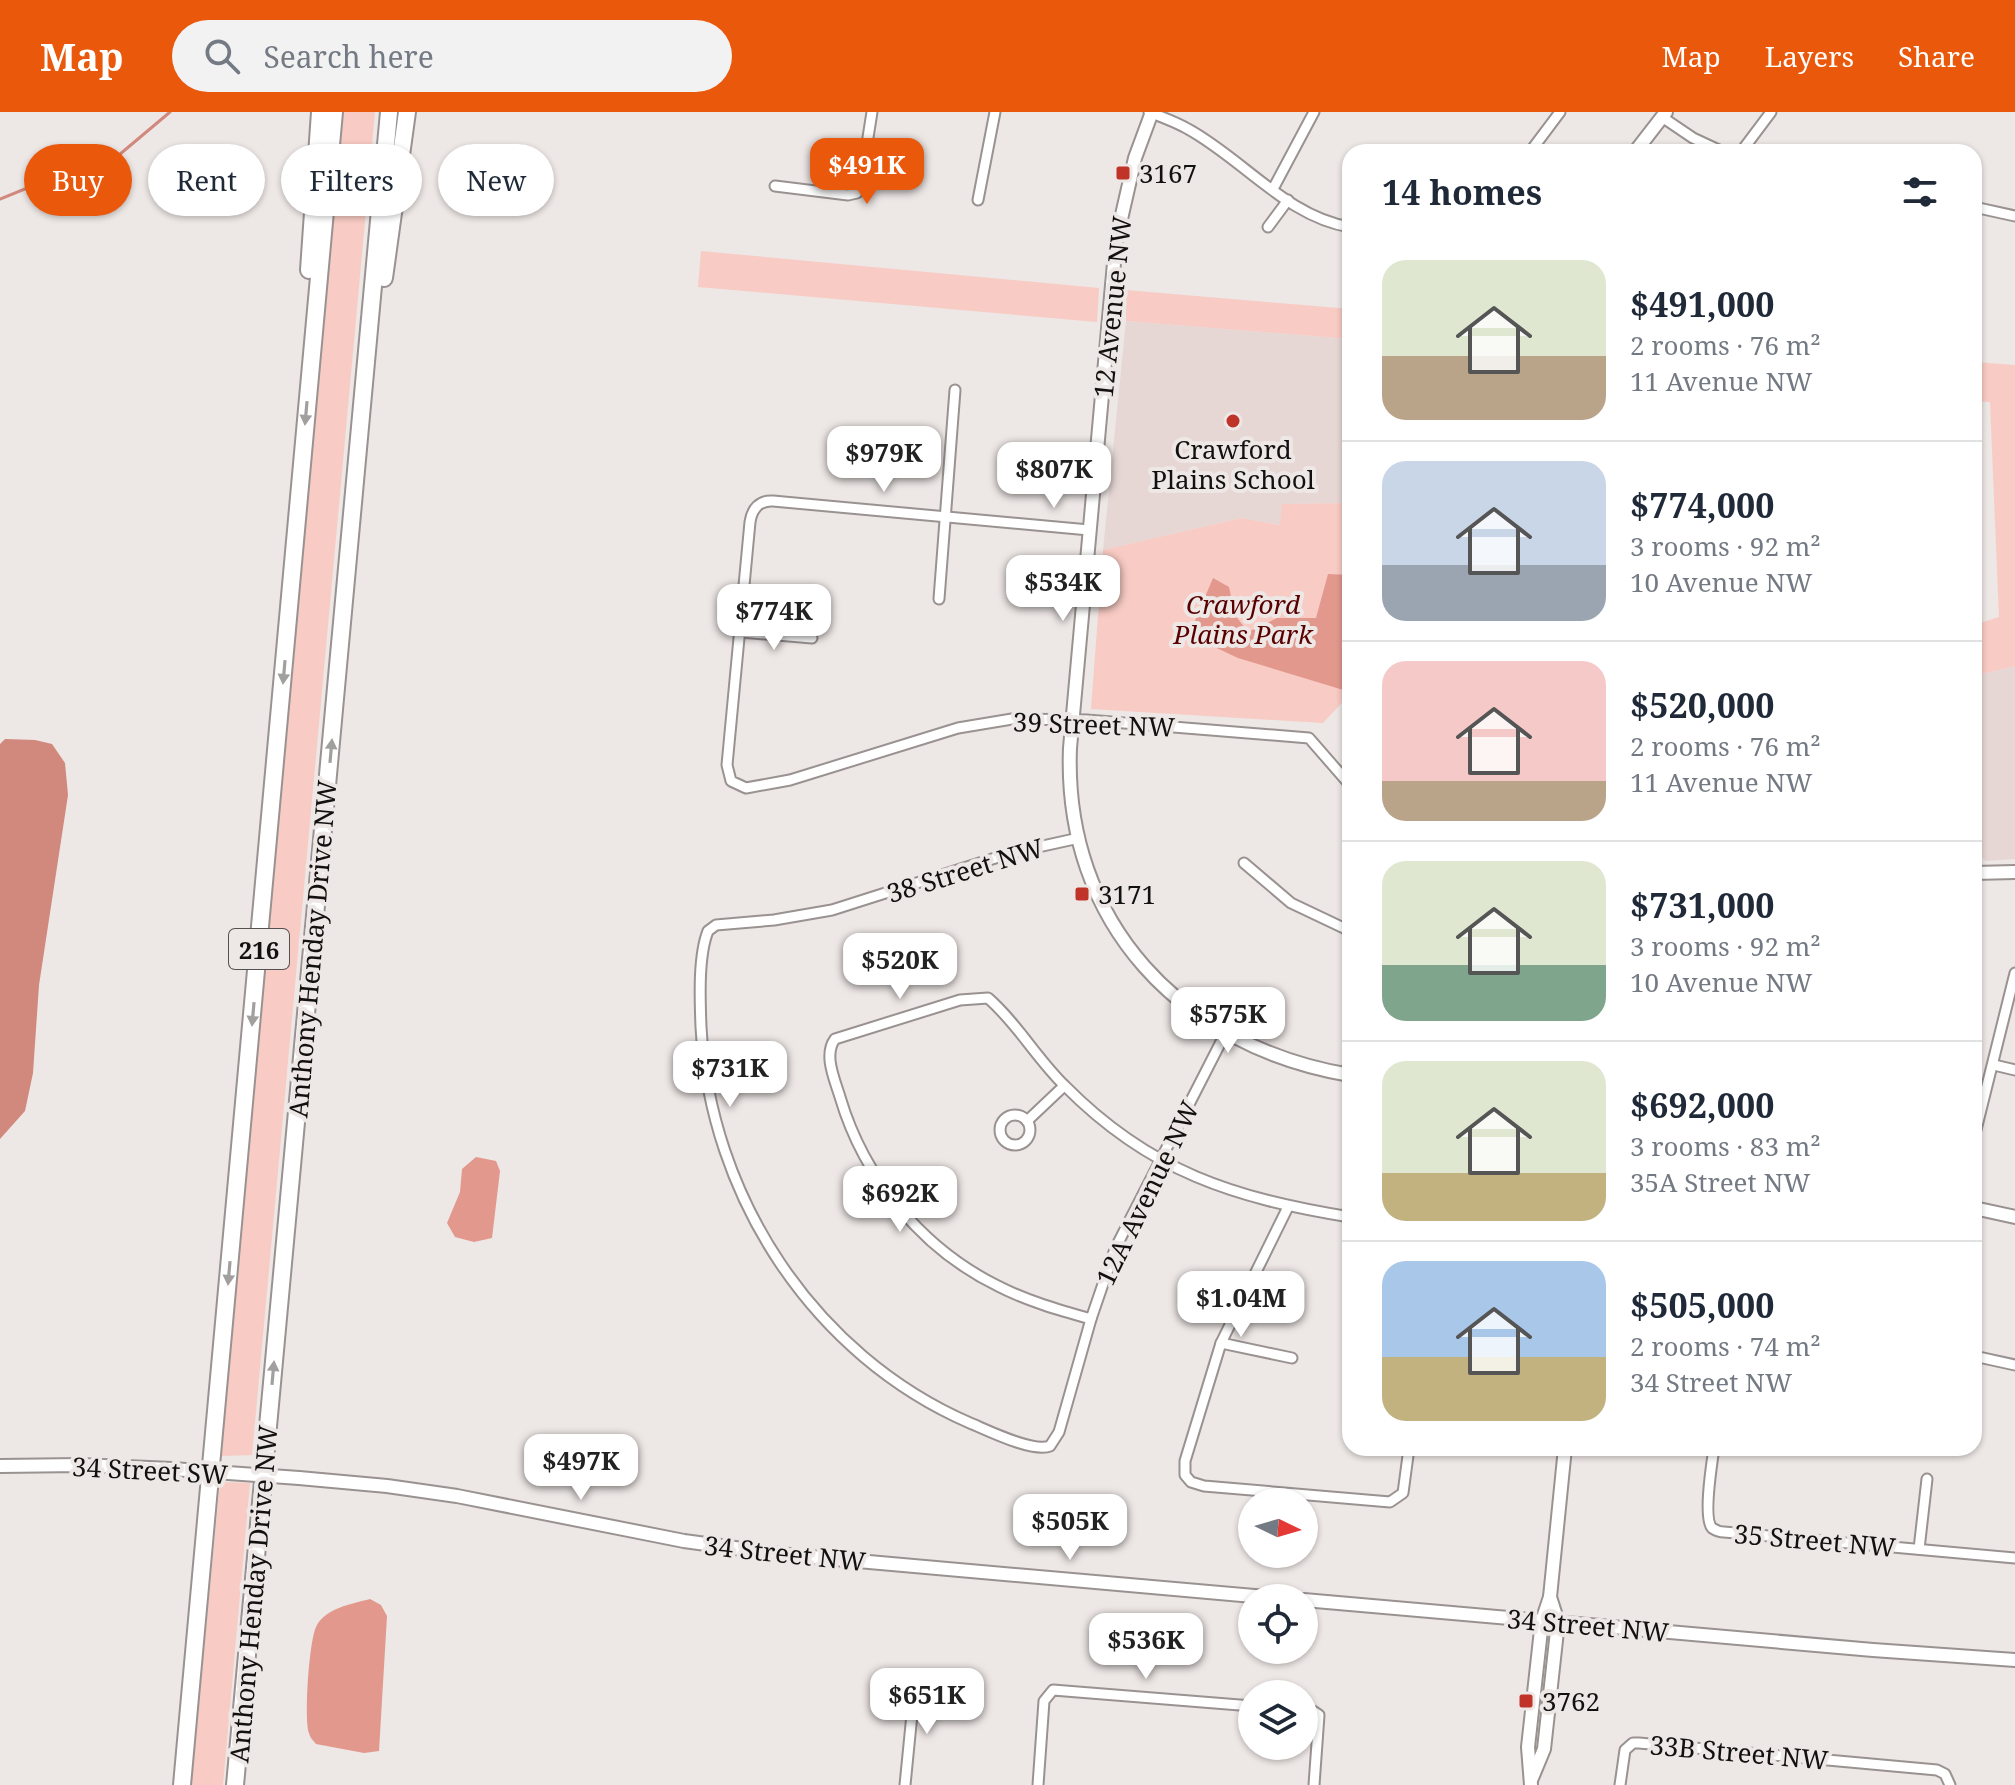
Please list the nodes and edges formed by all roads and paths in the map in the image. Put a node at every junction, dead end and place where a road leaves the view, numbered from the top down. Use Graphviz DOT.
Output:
graph roads {
  1 [pos="320,112"];
  2 [pos="334,112"];
  3 [pos="389,112"];
  4 [pos="407,112"];
  5 [pos="872,112"];
  6 [pos="995,112"];
  7 [pos="1151,112"];
  8 [pos="1314,112"];
  9 [pos="1560,112"];
  10 [pos="1771,112"];
  11 [pos="1664,114"];
  12 [pos="1536,144"];
  13 [pos="1641,144"];
  14 [pos="1706,144"];
  15 [pos="1747,144"];
  16 [pos="775,186"];
  17 [pos="1273,189"];
  18 [pos="978,200"];
  19 [pos="1288,200"];
  20 [pos="1982,209"];
  21 [pos="2015,216"];
  22 [pos="1342,225"];
  23 [pos="1268,227"];
  24 [pos="309,383"];
  25 [pos="955,390"];
  26 [pos="946,516"];
  27 [pos="1089,530"];
  28 [pos="350,533"];
  29 [pos="939,599"];
  30 [pos="740,632"];
  31 [pos="812,638"];
  32 [pos="1073,719"];
  33 [pos="1342,776"];
  34 [pos="1079,838"];
  35 [pos="1244,863"];
  36 [pos="2015,872"];
  37 [pos="1982,873"];
  38 [pos="1342,927"];
  39 [pos="2015,973"];
  40 [pos="1225,1034"];
  41 [pos="1994,1065"];
  42 [pos="2015,1070"];
  43 [pos="1342,1073"];
  44 [pos="1064,1086"];
  45 [pos="1982,1109"];
  46 [pos="1027,1121"];
  47 [pos="1161,1159"];
  48 [pos="1288,1207"];
  49 [pos="1982,1210"];
  50 [pos="1342,1216"];
  51 [pos="2015,1217"];
  52 [pos="1091,1319"];
  53 [pos="1221,1343"];
  54 [pos="1292,1358"];
  55 [pos="1982,1358"];
  56 [pos="2015,1365"];
  57 [pos="1050,1446"];
  58 [pos="1408,1456"];
  59 [pos="1564,1456"];
  60 [pos="1713,1456"];
  61 [pos="0,1466"];
  62 [pos="299,1478"];
  63 [pos="1927,1479"];
  64 [pos="1919,1549"];
  65 [pos="2015,1558"];
  66 [pos="1238,1595"];
  67 [pos="1550,1597"];
  68 [pos="1318,1601"];
  69 [pos="1542,1621"];
  70 [pos="1558,1622"];
  71 [pos="1873,1650"];
  72 [pos="2015,1660"];
  73 [pos="2015,1667"];
  74 [pos="915,1684"];
  75 [pos="1238,1705"];
  76 [pos="1316,1760"];
  77 [pos="1532,1782"];
  78 [pos="182,1785"];
  79 [pos="235,1785"];
  80 [pos="905,1785"];
  81 [pos="1038,1785"];
  82 [pos="1314,1785"];
  83 [pos="1620,1785"];
  84 [pos="1950,1785"];
  1 -- 24 [label="highway"];
  2 -- 24 [label="highway, Anthony Henday Drive NW / 216"];
  3 -- 28 [label="highway, Anthony Henday Drive NW / 216"];
  4 -- 28 [label="highway"];
  5 -- 16 [label="street"];
  6 -- 18 [label="street"];
  7 -- 17 [label="street"];
  7 -- 27 [label="main road, 12 Avenue NW"];
  8 -- 17 [label="street"];
  9 -- 12 [label="street"];
  10 -- 15 [label="street"];
  11 -- 13 [label="main road"];
  11 -- 14 [label="street"];
  17 -- 19 [label="street"];
  19 -- 22 [label="street"];
  19 -- 23 [label="street"];
  20 -- 21 [label="street"];
  24 -- 78 [label="highway, Anthony Henday Drive NW / 216, one-way"];
  25 -- 26 [label="street"];
  26 -- 27 [label="street"];
  26 -- 29 [label="street"];
  26 -- 30 [label="street"];
  27 -- 32 [label="main road, 12 Avenue NW"];
  79 -- 28 [label="highway, Anthony Henday Drive NW / 216, one-way"];
  30 -- 31 [label="street"];
  30 -- 32 [label="street, 39 Street NW"];
  32 -- 33 [label="street, 39 Street NW"];
  32 -- 34 [label="main road, 12 Avenue NW"];
  34 -- 40 [label="main road, 12 Avenue NW"];
  34 -- 57 [label="street, 38 Street NW"];
  35 -- 38 [label="street"];
  36 -- 37 [label="main road"];
  39 -- 41 [label="street"];
  40 -- 43 [label="main road, 12 Avenue NW"];
  40 -- 47 [label="street, 12A Avenue NW"];
  41 -- 42 [label="street"];
  41 -- 45 [label="street"];
  44 -- 46 [label="street"];
  44 -- 47 [label="street"];
  44 -- 52 [label="street"];
  47 -- 48 [label="street"];
  47 -- 52 [label="street, 12A Avenue NW"];
  48 -- 50 [label="street"];
  48 -- 53 [label="street"];
  49 -- 51 [label="main road"];
  52 -- 57 [label="street, 12A Avenue NW"];
  53 -- 54 [label="street"];
  53 -- 58 [label="street"];
  55 -- 56 [label="street"];
  59 -- 67 [label="main road"];
  60 -- 64 [label="street, 35 Street NW"];
  61 -- 62 [label="main road, 34 Street SW, bridge"];
  62 -- 66 [label="main road, 34 Street NW"];
  63 -- 64 [label="street, 35 Street NW"];
  64 -- 65 [label="street, 35 Street NW"];
  67 -- 69 [label="main road"];
  67 -- 70 [label="main road"];
  68 -- 69 [label="main road, 34 Street NW"];
  69 -- 70 [label="main road, 34 Street NW"];
  69 -- 77 [label="main road"];
  70 -- 71 [label="main road, 34 Street NW"];
  70 -- 77 [label="main road"];
  71 -- 72 [label="main road, 34 Street NW"];
  71 -- 73 [label="main road, 34 Street NW"];
  74 -- 80 [label="street"];
  75 -- 81 [label="street"];
  76 -- 82 [label="street"];
  83 -- 84 [label="street, 33B Street NW"];
}
